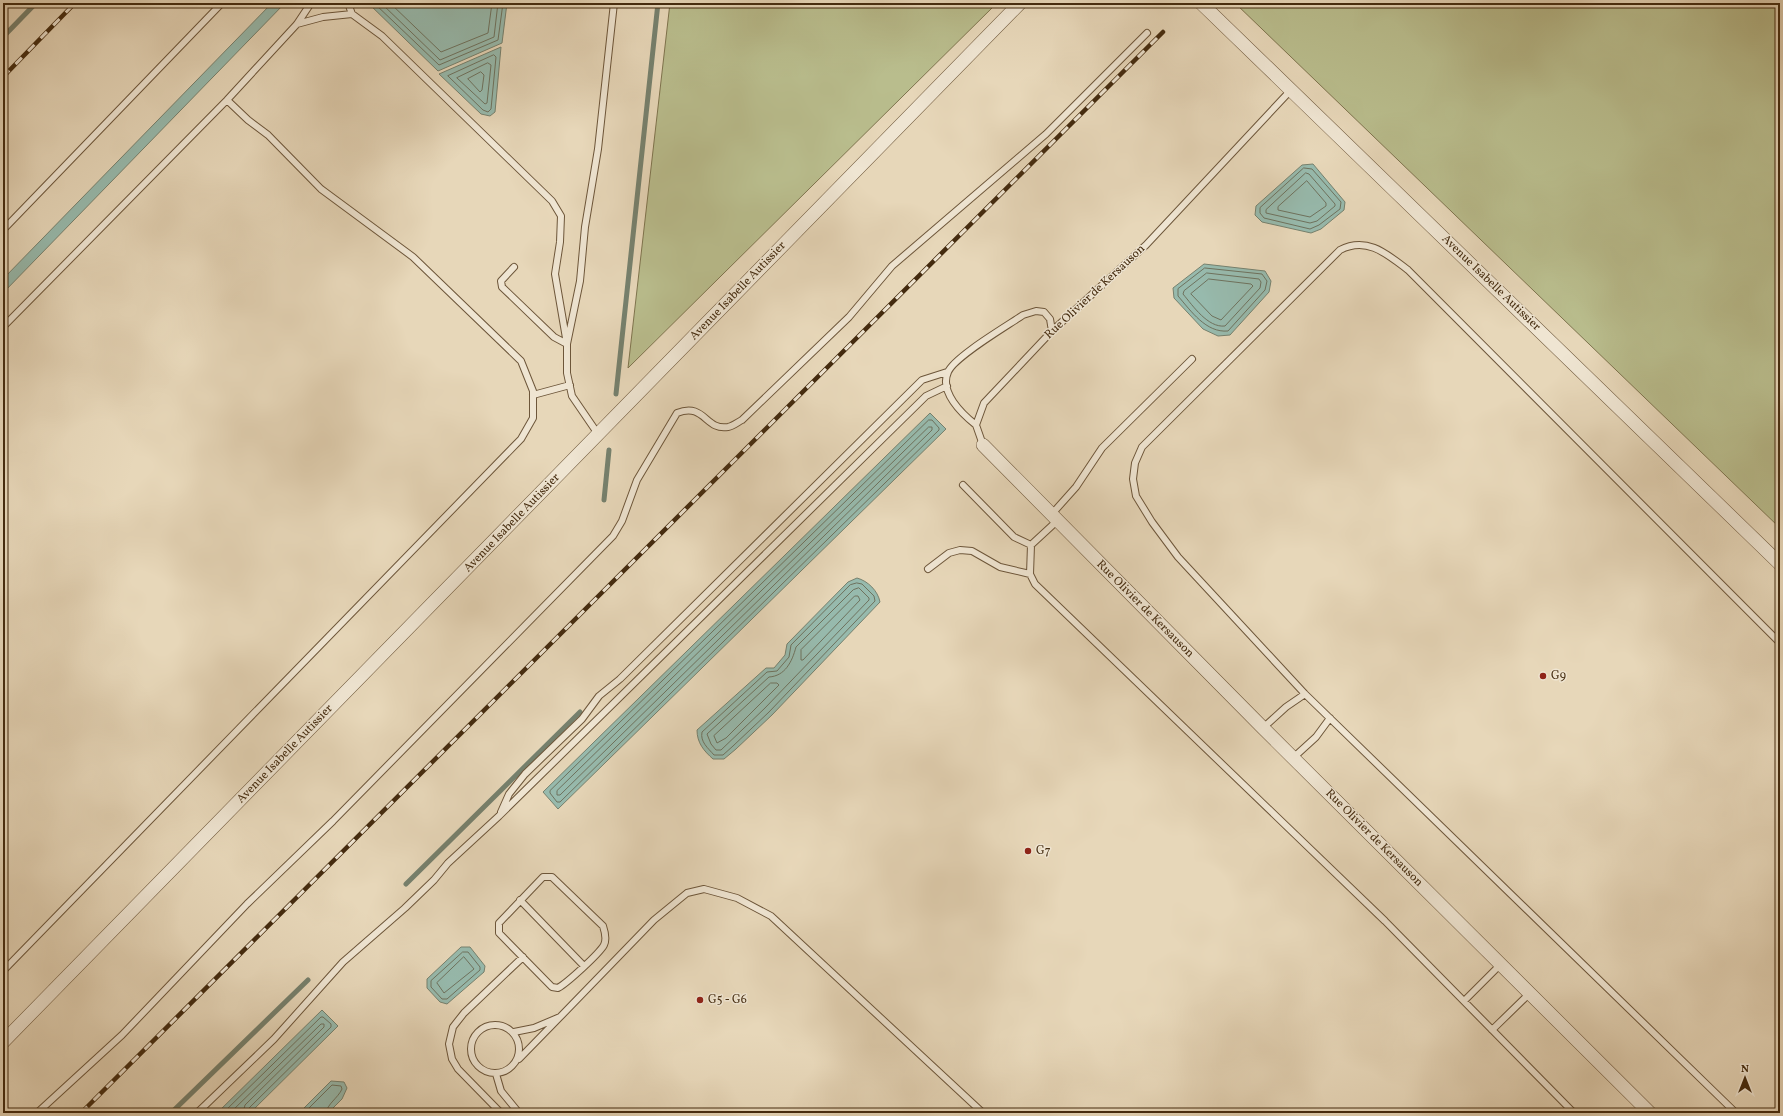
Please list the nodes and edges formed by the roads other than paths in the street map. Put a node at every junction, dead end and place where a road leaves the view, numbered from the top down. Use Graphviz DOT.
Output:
graph roads {
  1 [pos="222,3"];
  2 [pos="311,3"];
  3 [pos="348,3"];
  4 [pos="614,3"];
  5 [pos="1020,3"];
  6 [pos="1201,3"];
  7 [pos="352,14"];
  8 [pos="297,24"];
  9 [pos="1147,33"];
  10 [pos="1291,90"];
  11 [pos="227,100"];
  12 [pos="3,230"];
  13 [pos="514,267"];
  14 [pos="3,327"];
  15 [pos="1052,331"];
  16 [pos="567,344"];
  17 [pos="1192,358"];
  18 [pos="947,372"];
  19 [pos="570,385"];
  20 [pos="947,386"];
  21 [pos="533,395"];
  22 [pos="976,425"];
  23 [pos="598,434"];
  24 [pos="983,445"];
  25 [pos="963,484"];
  26 [pos="1054,518"];
  27 [pos="1031,545"];
  28 [pos="1780,564"];
  29 [pos="928,569"];
  30 [pos="1030,574"];
  31 [pos="1780,643"];
  32 [pos="1305,694"];
  33 [pos="1330,718"];
  34 [pos="1263,728"];
  35 [pos="1294,758"];
  36 [pos="499,816"];
  37 [pos="520,900"];
  38 [pos="522,957"];
  39 [pos="1501,964"];
  40 [pos="584,966"];
  41 [pos="3,971"];
  42 [pos="1530,993"];
  43 [pos="1464,1001"];
  44 [pos="560,1017"];
  45 [pos="1492,1030"];
  46 [pos="514,1032"];
  47 [pos="3,1042"];
  48 [pos="519,1059"];
  49 [pos="496,1074"];
  50 [pos="37,1113"];
  51 [pos="196,1113"];
  52 [pos="501,1113"];
  53 [pos="520,1113"];
  54 [pos="983,1113"];
  55 [pos="1574,1113"];
  56 [pos="1650,1113"];
  57 [pos="1736,1113"];
  1 -- 12 [label="lane"];
  2 -- 8 [label="lane"];
  3 -- 7 [label="lane"];
  4 -- 16 [label="lane"];
  5 -- 23 [label="street, Avenue Isabelle Autissier"];
  6 -- 10 [label="street, Avenue Isabelle Autissier"];
  7 -- 8 [label="lane"];
  7 -- 16 [label="lane"];
  8 -- 11 [label="lane"];
  9 -- 50 [label="lane"];
  10 -- 15 [label="lane, Rue Olivier de Kersauson"];
  10 -- 28 [label="street, Avenue Isabelle Autissier"];
  11 -- 14 [label="lane"];
  11 -- 21 [label="lane"];
  13 -- 16 [label="lane"];
  15 -- 18 [label="lane"];
  15 -- 22 [label="lane, Rue Olivier de Kersauson"];
  16 -- 19 [label="lane"];
  17 -- 26 [label="lane"];
  18 -- 20 [label="lane"];
  18 -- 36 [label="lane"];
  19 -- 21 [label="lane"];
  19 -- 23 [label="lane"];
  20 -- 22 [label="lane"];
  20 -- 36 [label="lane"];
  21 -- 41 [label="lane"];
  22 -- 24 [label="lane, Rue Olivier de Kersauson"];
  23 -- 47 [label="street, Avenue Isabelle Autissier"];
  24 -- 26 [label="street, Rue Olivier de Kersauson"];
  25 -- 27 [label="lane"];
  26 -- 27 [label="lane"];
  26 -- 34 [label="street, Rue Olivier de Kersauson"];
  27 -- 30 [label="lane"];
  29 -- 30 [label="lane"];
  30 -- 43 [label="lane"];
  31 -- 32 [label="lane"];
  32 -- 33 [label="lane"];
  32 -- 34 [label="lane"];
  33 -- 35 [label="lane"];
  33 -- 57 [label="lane"];
  34 -- 35 [label="street, Rue Olivier de Kersauson"];
  35 -- 39 [label="street, Rue Olivier de Kersauson"];
  36 -- 51 [label="lane"];
  37 -- 38 [label="lane"];
  37 -- 40 [label="lane"];
  37 -- 40 [label="lane"];
  38 -- 40 [label="lane"];
  38 -- 52 [label="lane"];
  39 -- 42 [label="street, Rue Olivier de Kersauson"];
  39 -- 43 [label="lane"];
  42 -- 45 [label="lane"];
  42 -- 56 [label="street, Rue Olivier de Kersauson"];
  43 -- 45 [label="lane"];
  44 -- 46 [label="lane"];
  44 -- 48 [label="lane"];
  44 -- 54 [label="lane"];
  45 -- 55 [label="lane"];
  46 -- 48 [label="lane"];
  46 -- 49 [label="lane"];
  48 -- 49 [label="lane"];
  49 -- 53 [label="lane"];
}
